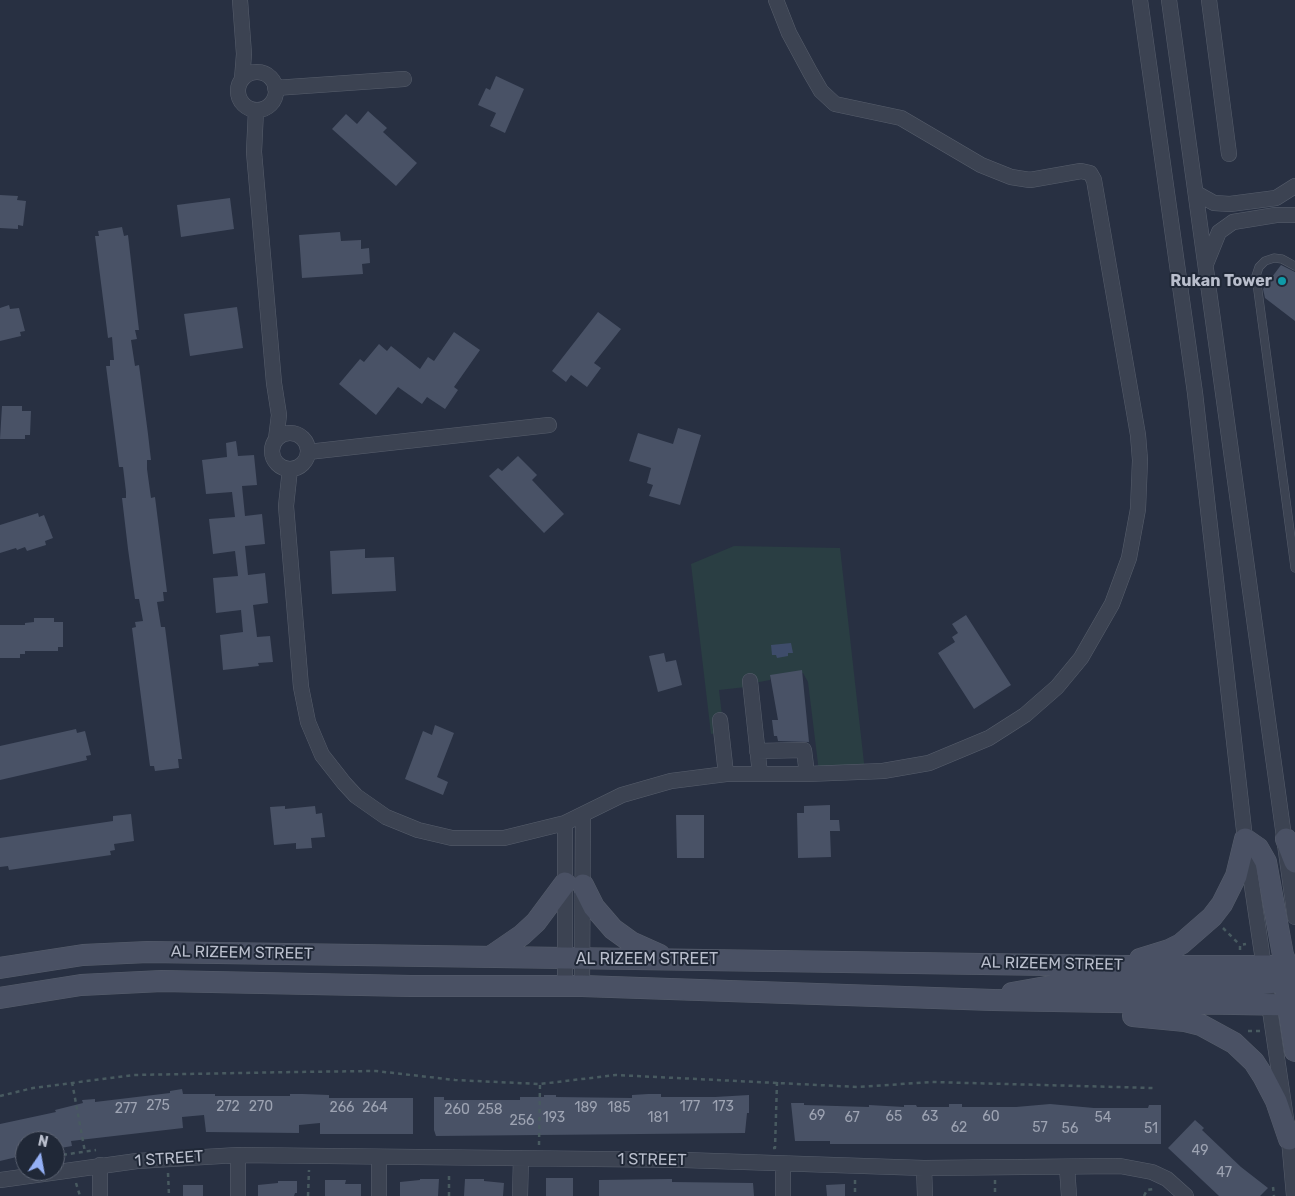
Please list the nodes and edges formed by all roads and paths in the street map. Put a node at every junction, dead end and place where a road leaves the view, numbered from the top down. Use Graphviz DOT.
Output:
graph roads {
  1 [pos="240,0"];
  2 [pos="776,0"];
  3 [pos="1140,0"];
  4 [pos="1169,0"];
  5 [pos="1209,0"];
  6 [pos="243,46"];
  7 [pos="260,72"];
  8 [pos="242,79"];
  9 [pos="404,79"];
  10 [pos="275,88"];
  11 [pos="256,110"];
  12 [pos="1229,154"];
  13 [pos="1295,187"];
  14 [pos="1196,193"];
  15 [pos="1295,214"];
  16 [pos="1206,265"];
  17 [pos="1295,266"];
  18 [pos="278,407"];
  19 [pos="548,426"];
  20 [pos="295,433"];
  21 [pos="276,439"];
  22 [pos="308,452"];
  23 [pos="290,469"];
  24 [pos="1295,568"];
  25 [pos="750,681"];
  26 [pos="720,720"];
  27 [pos="757,750"];
  28 [pos="726,774"];
  29 [pos="760,774"];
  30 [pos="807,774"];
  31 [pos="583,815"];
  32 [pos="565,823"];
  33 [pos="1245,839"];
  34 [pos="1286,839"];
  35 [pos="1295,862"];
  36 [pos="574,884"];
  37 [pos="1212,917"];
  38 [pos="1295,917"];
  39 [pos="1240,944"];
  40 [pos="490,957"];
  41 [pos="573,958"];
  42 [pos="668,958"];
  43 [pos="1121,966"];
  44 [pos="0,968"];
  45 [pos="1285,983"];
  46 [pos="574,986"];
  47 [pos="0,998"];
  48 [pos="993,1000"];
  49 [pos="1097,1003"];
  50 [pos="1295,1051"];
  51 [pos="72,1082"];
  52 [pos="777,1082"];
  53 [pos="540,1084"];
  54 [pos="1153,1088"];
  55 [pos="0,1096"];
  56 [pos="1289,1139"];
  57 [pos="546,1145"];
  58 [pos="85,1152"];
  59 [pos="238,1155"];
  60 [pos="379,1158"];
  61 [pos="521,1158"];
  62 [pos="756,1163"];
  63 [pos="783,1164"];
  64 [pos="100,1165"];
  65 [pos="1067,1167"];
  66 [pos="924,1168"];
  67 [pos="309,1169"];
  68 [pos="449,1172"];
  69 [pos="161,1174"];
  70 [pos="855,1177"];
  71 [pos="995,1179"];
  72 [pos="0,1180"];
  73 [pos="1273,1187"];
  74 [pos="100,1196"];
  75 [pos="169,1196"];
  76 [pos="238,1196"];
  77 [pos="308,1196"];
  78 [pos="379,1196"];
  79 [pos="448,1196"];
  80 [pos="520,1196"];
  81 [pos="783,1196"];
  82 [pos="855,1196"];
  83 [pos="925,1196"];
  84 [pos="996,1196"];
  85 [pos="1068,1196"];
  86 [pos="1186,1196"];
  87 [pos="1274,1196"];
  88 [pos="1294,1196"];
  1 -- 6 [label="street"];
  2 -- 30 [label="street"];
  3 -- 33 [label="street"];
  4 -- 14 [label="street"];
  5 -- 12 [label="street"];
  6 -- 7 [label="street"];
  6 -- 8 [label="street"];
  7 -- 8 [label="street"];
  7 -- 10 [label="street"];
  8 -- 11 [label="street"];
  9 -- 10 [label="street"];
  10 -- 11 [label="street"];
  11 -- 18 [label="street"];
  13 -- 14 [label="street"];
  13 -- 15 [label="street"];
  14 -- 16 [label="street"];
  15 -- 16 [label="street"];
  16 -- 34 [label="street"];
  17 -- 24 [label="lane"];
  18 -- 20 [label="street"];
  18 -- 21 [label="street"];
  19 -- 22 [label="street"];
  20 -- 21 [label="street"];
  20 -- 22 [label="street"];
  21 -- 23 [label="street"];
  22 -- 23 [label="street"];
  23 -- 32 [label="street"];
  25 -- 27 [label="street"];
  26 -- 28 [label="street"];
  27 -- 29 [label="street"];
  27 -- 30 [label="street"];
  28 -- 29 [label="street"];
  28 -- 31 [label="street"];
  29 -- 30 [label="street"];
  31 -- 32 [label="street"];
  31 -- 36 [label="street"];
  32 -- 36 [label="street"];
  33 -- 37 [label="street"];
  33 -- 45 [label="street"];
  34 -- 35 [label="street"];
  34 -- 38 [label="street"];
  36 -- 40 [label="street"];
  36 -- 41 [label="street"];
  36 -- 42 [label="street"];
  37 -- 39 [label="path"];
  37 -- 43 [label="street"];
  40 -- 41 [label="street, AL RIZEEM STREET"];
  40 -- 44 [label="street, AL RIZEEM STREET"];
  41 -- 42 [label="street, AL RIZEEM STREET"];
  41 -- 46 [label="street"];
  42 -- 43 [label="street, AL RIZEEM STREET"];
  43 -- 45 [label="street, AL RIZEEM STREET"];
  45 -- 48 [label="street"];
  45 -- 49 [label="street, AL RIZEEM STREET"];
  45 -- 50 [label="street"];
  45 -- 56 [label="street"];
  46 -- 47 [label="street, AL RIZEEM STREET"];
  46 -- 48 [label="street, AL RIZEEM STREET"];
  48 -- 49 [label="street, AL RIZEEM STREET"];
  49 -- 56 [label="street"];
  51 -- 53 [label="path"];
  51 -- 55 [label="path"];
  51 -- 58 [label="path"];
  52 -- 53 [label="path"];
  52 -- 54 [label="path"];
  52 -- 62 [label="path"];
  53 -- 57 [label="path"];
  56 -- 88 [label="street"];
  59 -- 60 [label="street, 1 STREET"];
  59 -- 64 [label="street, 1 STREET"];
  59 -- 76 [label="street"];
  60 -- 61 [label="street, 1 STREET"];
  60 -- 78 [label="street"];
  61 -- 62 [label="street, 1 STREET"];
  61 -- 80 [label="street"];
  62 -- 63 [label="street, 1 STREET"];
  63 -- 66 [label="street, 1 STREET"];
  63 -- 81 [label="street"];
  64 -- 72 [label="street, 1 STREET"];
  64 -- 74 [label="street"];
  65 -- 66 [label="street, 1 STREET"];
  65 -- 85 [label="street"];
  65 -- 86 [label="street, 1 STREET"];
  66 -- 83 [label="street"];
  67 -- 77 [label="path"];
  68 -- 79 [label="path"];
  69 -- 75 [label="path"];
  70 -- 82 [label="path"];
  71 -- 84 [label="path"];
  73 -- 87 [label="path"];
}
